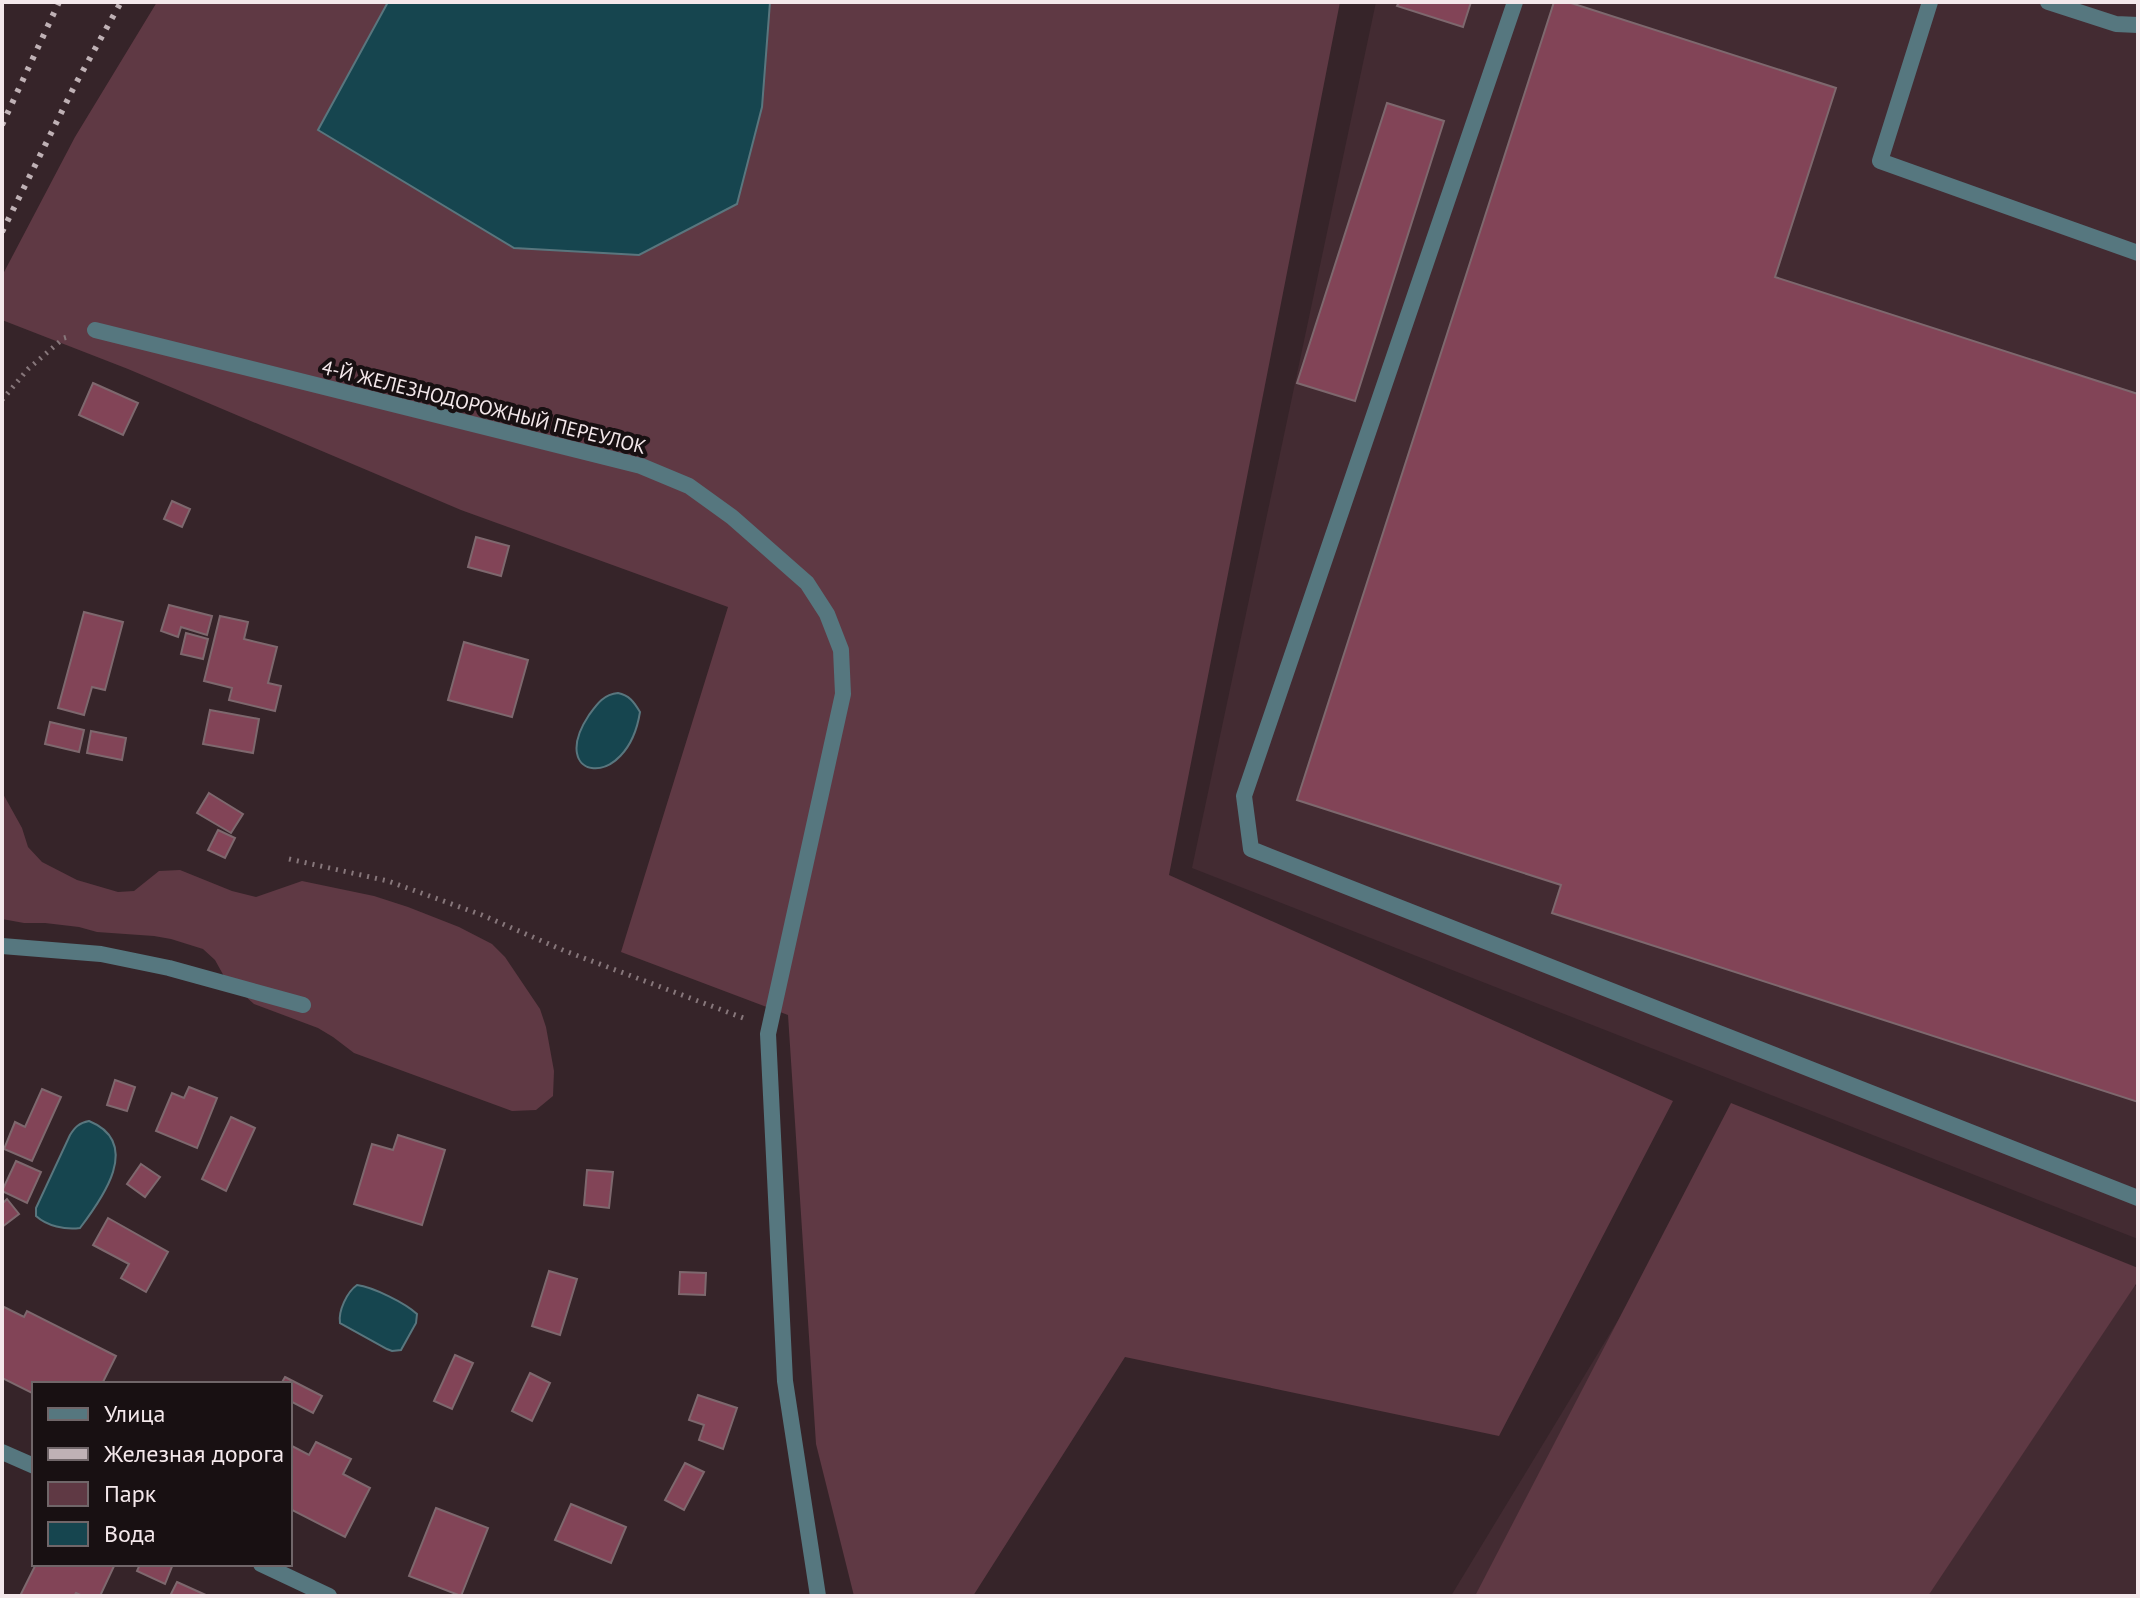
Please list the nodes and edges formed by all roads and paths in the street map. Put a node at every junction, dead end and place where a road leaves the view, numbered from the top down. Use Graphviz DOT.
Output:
graph roads {
  1 [pos="1515,2"];
  2 [pos="1930,2"];
  3 [pos="2048,2"];
  4 [pos="2138,25"];
  5 [pos="2138,253"];
  6 [pos="95,330"];
  7 [pos="2,400"];
  8 [pos="289,859"];
  9 [pos="2,946"];
  10 [pos="303,1005"];
  11 [pos="769,1027"];
  12 [pos="2138,1198"];
  13 [pos="2,1452"];
  14 [pos="32,1465"];
  15 [pos="265,1566"];
  16 [pos="329,1596"];
  17 [pos="818,1596"];
  1 -- 12 [label="street"];
  2 -- 5 [label="street"];
  3 -- 4 [label="street"];
  6 -- 7 [label="path"];
  6 -- 11 [label="street, 4-Й ЖЕЛЕЗНОДОРОЖНЫЙ ПЕРЕУЛОК"];
  8 -- 11 [label="path"];
  9 -- 10 [label="street"];
  11 -- 17 [label="street, 4-Й ЖЕЛЕЗНОДОРОЖНЫЙ ПЕРЕУЛОК"];
  13 -- 14 [label="street"];
  15 -- 16 [label="street"];
}
